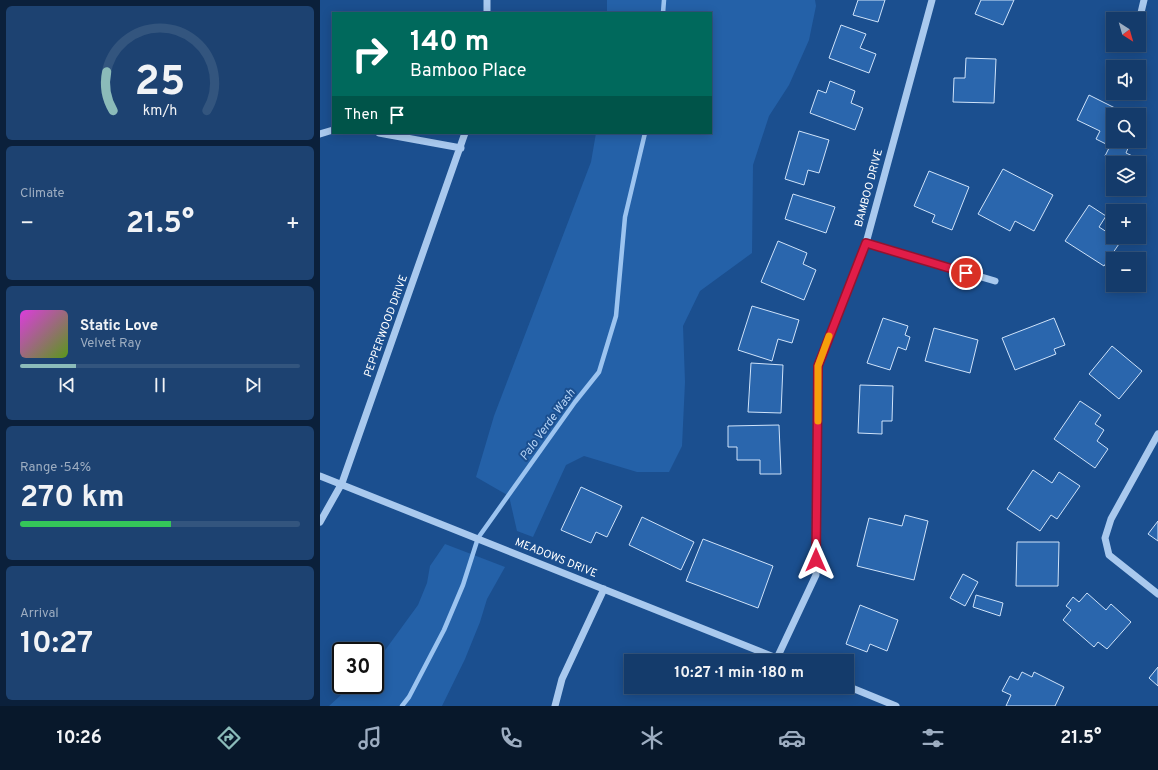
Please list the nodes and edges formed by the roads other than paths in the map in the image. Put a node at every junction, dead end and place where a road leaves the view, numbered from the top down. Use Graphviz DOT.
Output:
graph roads {
  1 [pos="487,0"];
  2 [pos="932,0"];
  3 [pos="1144,0"];
  4 [pos="487,12"];
  5 [pos="1141,12"];
  6 [pos="332,130"];
  7 [pos="320,134"];
  8 [pos="384,134"];
  9 [pos="465,134"];
  10 [pos="461,148"];
  11 [pos="866,243"];
  12 [pos="995,281"];
  13 [pos="1158,434"];
  14 [pos="320,476"];
  15 [pos="342,483"];
  16 [pos="320,522"];
  17 [pos="604,589"];
  18 [pos="1158,594"];
  19 [pos="766,654"];
  20 [pos="784,654"];
  21 [pos="854,690"];
  22 [pos="881,703"];
  23 [pos="555,706"];
  24 [pos="896,706"];
  1 -- 4 [label="street"];
  2 -- 11 [label="street, BAMBOO DRIVE"];
  3 -- 5 [label="street"];
  6 -- 7 [label="street"];
  8 -- 10 [label="street"];
  9 -- 10 [label="street, PEPPERWOOD DRIVE"];
  10 -- 15 [label="street, PEPPERWOOD DRIVE"];
  11 -- 12 [label="street"];
  11 -- 20 [label="street, BAMBOO DRIVE"];
  13 -- 18 [label="street"];
  14 -- 15 [label="street, MEADOWS DRIVE"];
  15 -- 16 [label="street, PEPPERWOOD DRIVE"];
  15 -- 17 [label="street, MEADOWS DRIVE"];
  17 -- 19 [label="street, MEADOWS DRIVE"];
  17 -- 23 [label="street"];
  21 -- 22 [label="street"];
  22 -- 24 [label="street"];
}
